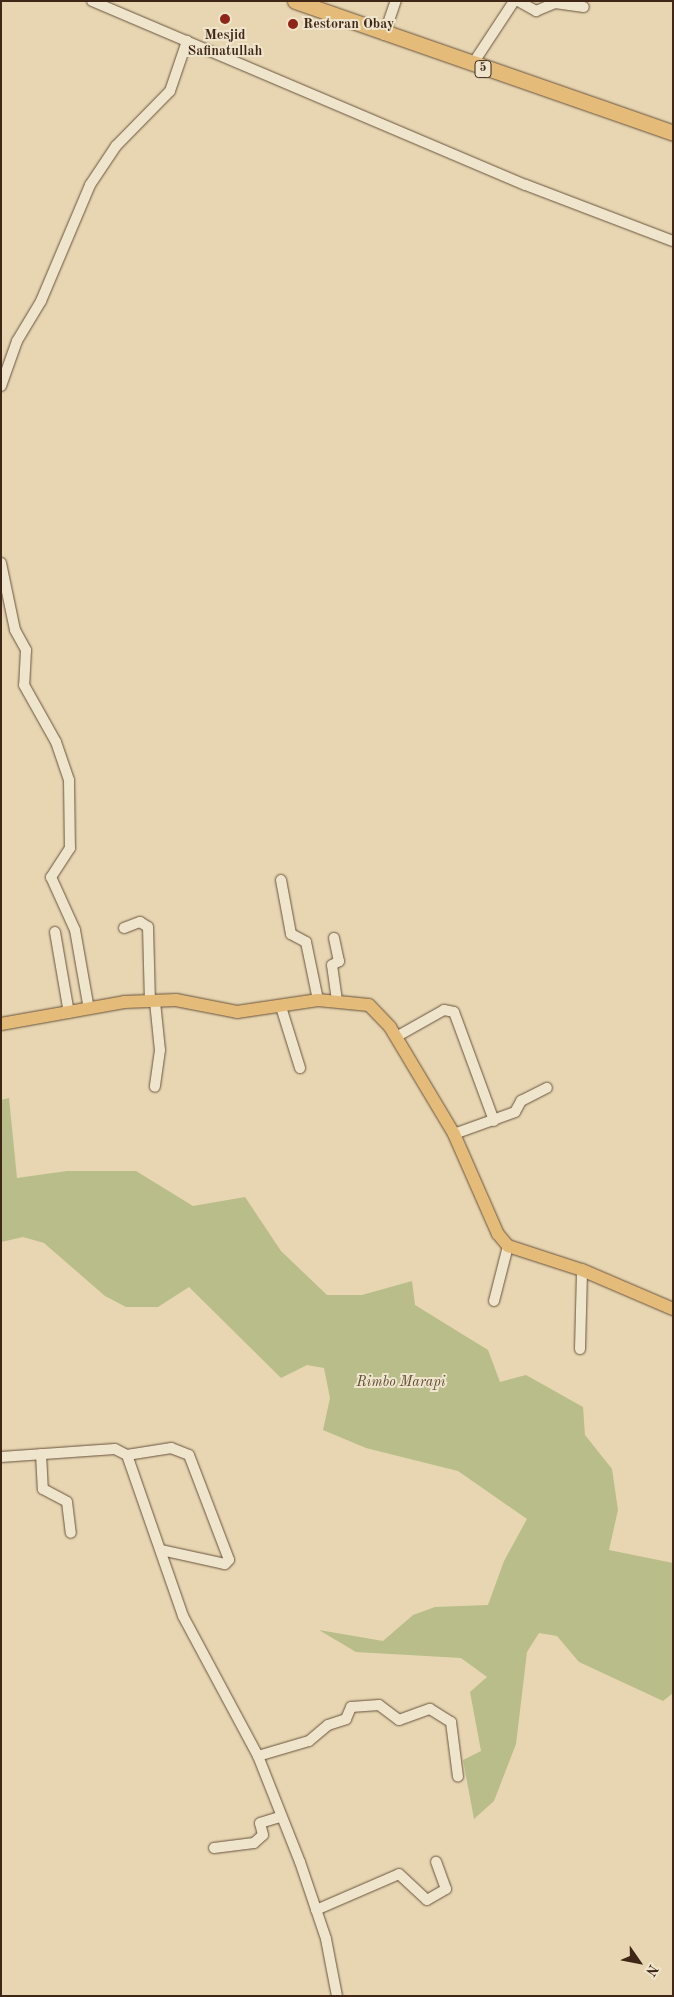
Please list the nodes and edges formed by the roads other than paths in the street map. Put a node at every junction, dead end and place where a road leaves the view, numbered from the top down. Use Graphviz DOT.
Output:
graph roads {
  1 [pos="92,1"];
  2 [pos="295,1"];
  3 [pos="396,1"];
  4 [pos="514,1"];
  5 [pos="518,1"];
  6 [pos="584,7"];
  7 [pos="384,35"];
  8 [pos="187,41"];
  9 [pos="472,65"];
  10 [pos="673,133"];
  11 [pos="673,241"];
  12 [pos="1,386"];
  13 [pos="1,563"];
  14 [pos="281,880"];
  15 [pos="124,928"];
  16 [pos="55,932"];
  17 [pos="334,938"];
  18 [pos="318,1000"];
  19 [pos="337,1000"];
  20 [pos="152,1001"];
  21 [pos="281,1007"];
  22 [pos="89,1009"];
  23 [pos="69,1013"];
  24 [pos="1,1024"];
  25 [pos="393,1032"];
  26 [pos="300,1068"];
  27 [pos="155,1087"];
  28 [pos="547,1088"];
  29 [pos="494,1121"];
  30 [pos="454,1134"];
  31 [pos="508,1246"];
  32 [pos="582,1270"];
  33 [pos="494,1301"];
  34 [pos="673,1309"];
  35 [pos="580,1349"];
  36 [pos="41,1454"];
  37 [pos="127,1455"];
  38 [pos="1,1457"];
  39 [pos="71,1533"];
  40 [pos="161,1550"];
  41 [pos="258,1756"];
  42 [pos="458,1777"];
  43 [pos="280,1817"];
  44 [pos="214,1848"];
  45 [pos="436,1862"];
  46 [pos="316,1910"];
  47 [pos="337,1996"];
  1 -- 8 [label="street"];
  2 -- 7 [label="highway, 5"];
  3 -- 7 [label="street"];
  4 -- 9 [label="street"];
  5 -- 6 [label="street"];
  7 -- 9 [label="highway, 5"];
  8 -- 11 [label="street"];
  8 -- 12 [label="street"];
  9 -- 10 [label="highway, 5"];
  13 -- 22 [label="street"];
  14 -- 18 [label="street"];
  15 -- 20 [label="street"];
  16 -- 23 [label="street"];
  17 -- 19 [label="street"];
  18 -- 19 [label="main road"];
  18 -- 21 [label="main road"];
  19 -- 25 [label="main road"];
  20 -- 21 [label="main road"];
  20 -- 22 [label="main road"];
  20 -- 27 [label="street"];
  21 -- 26 [label="street"];
  22 -- 23 [label="main road"];
  23 -- 24 [label="main road"];
  25 -- 29 [label="street"];
  25 -- 30 [label="main road"];
  28 -- 29 [label="street"];
  29 -- 30 [label="street"];
  30 -- 31 [label="main road"];
  31 -- 32 [label="main road"];
  31 -- 33 [label="street"];
  32 -- 34 [label="main road"];
  32 -- 35 [label="street"];
  36 -- 37 [label="street"];
  36 -- 38 [label="street"];
  36 -- 39 [label="street"];
  37 -- 40 [label="street"];
  37 -- 40 [label="street"];
  40 -- 41 [label="street"];
  41 -- 42 [label="street"];
  41 -- 43 [label="street"];
  43 -- 44 [label="street"];
  43 -- 46 [label="street"];
  45 -- 46 [label="street"];
  46 -- 47 [label="street"];
}
